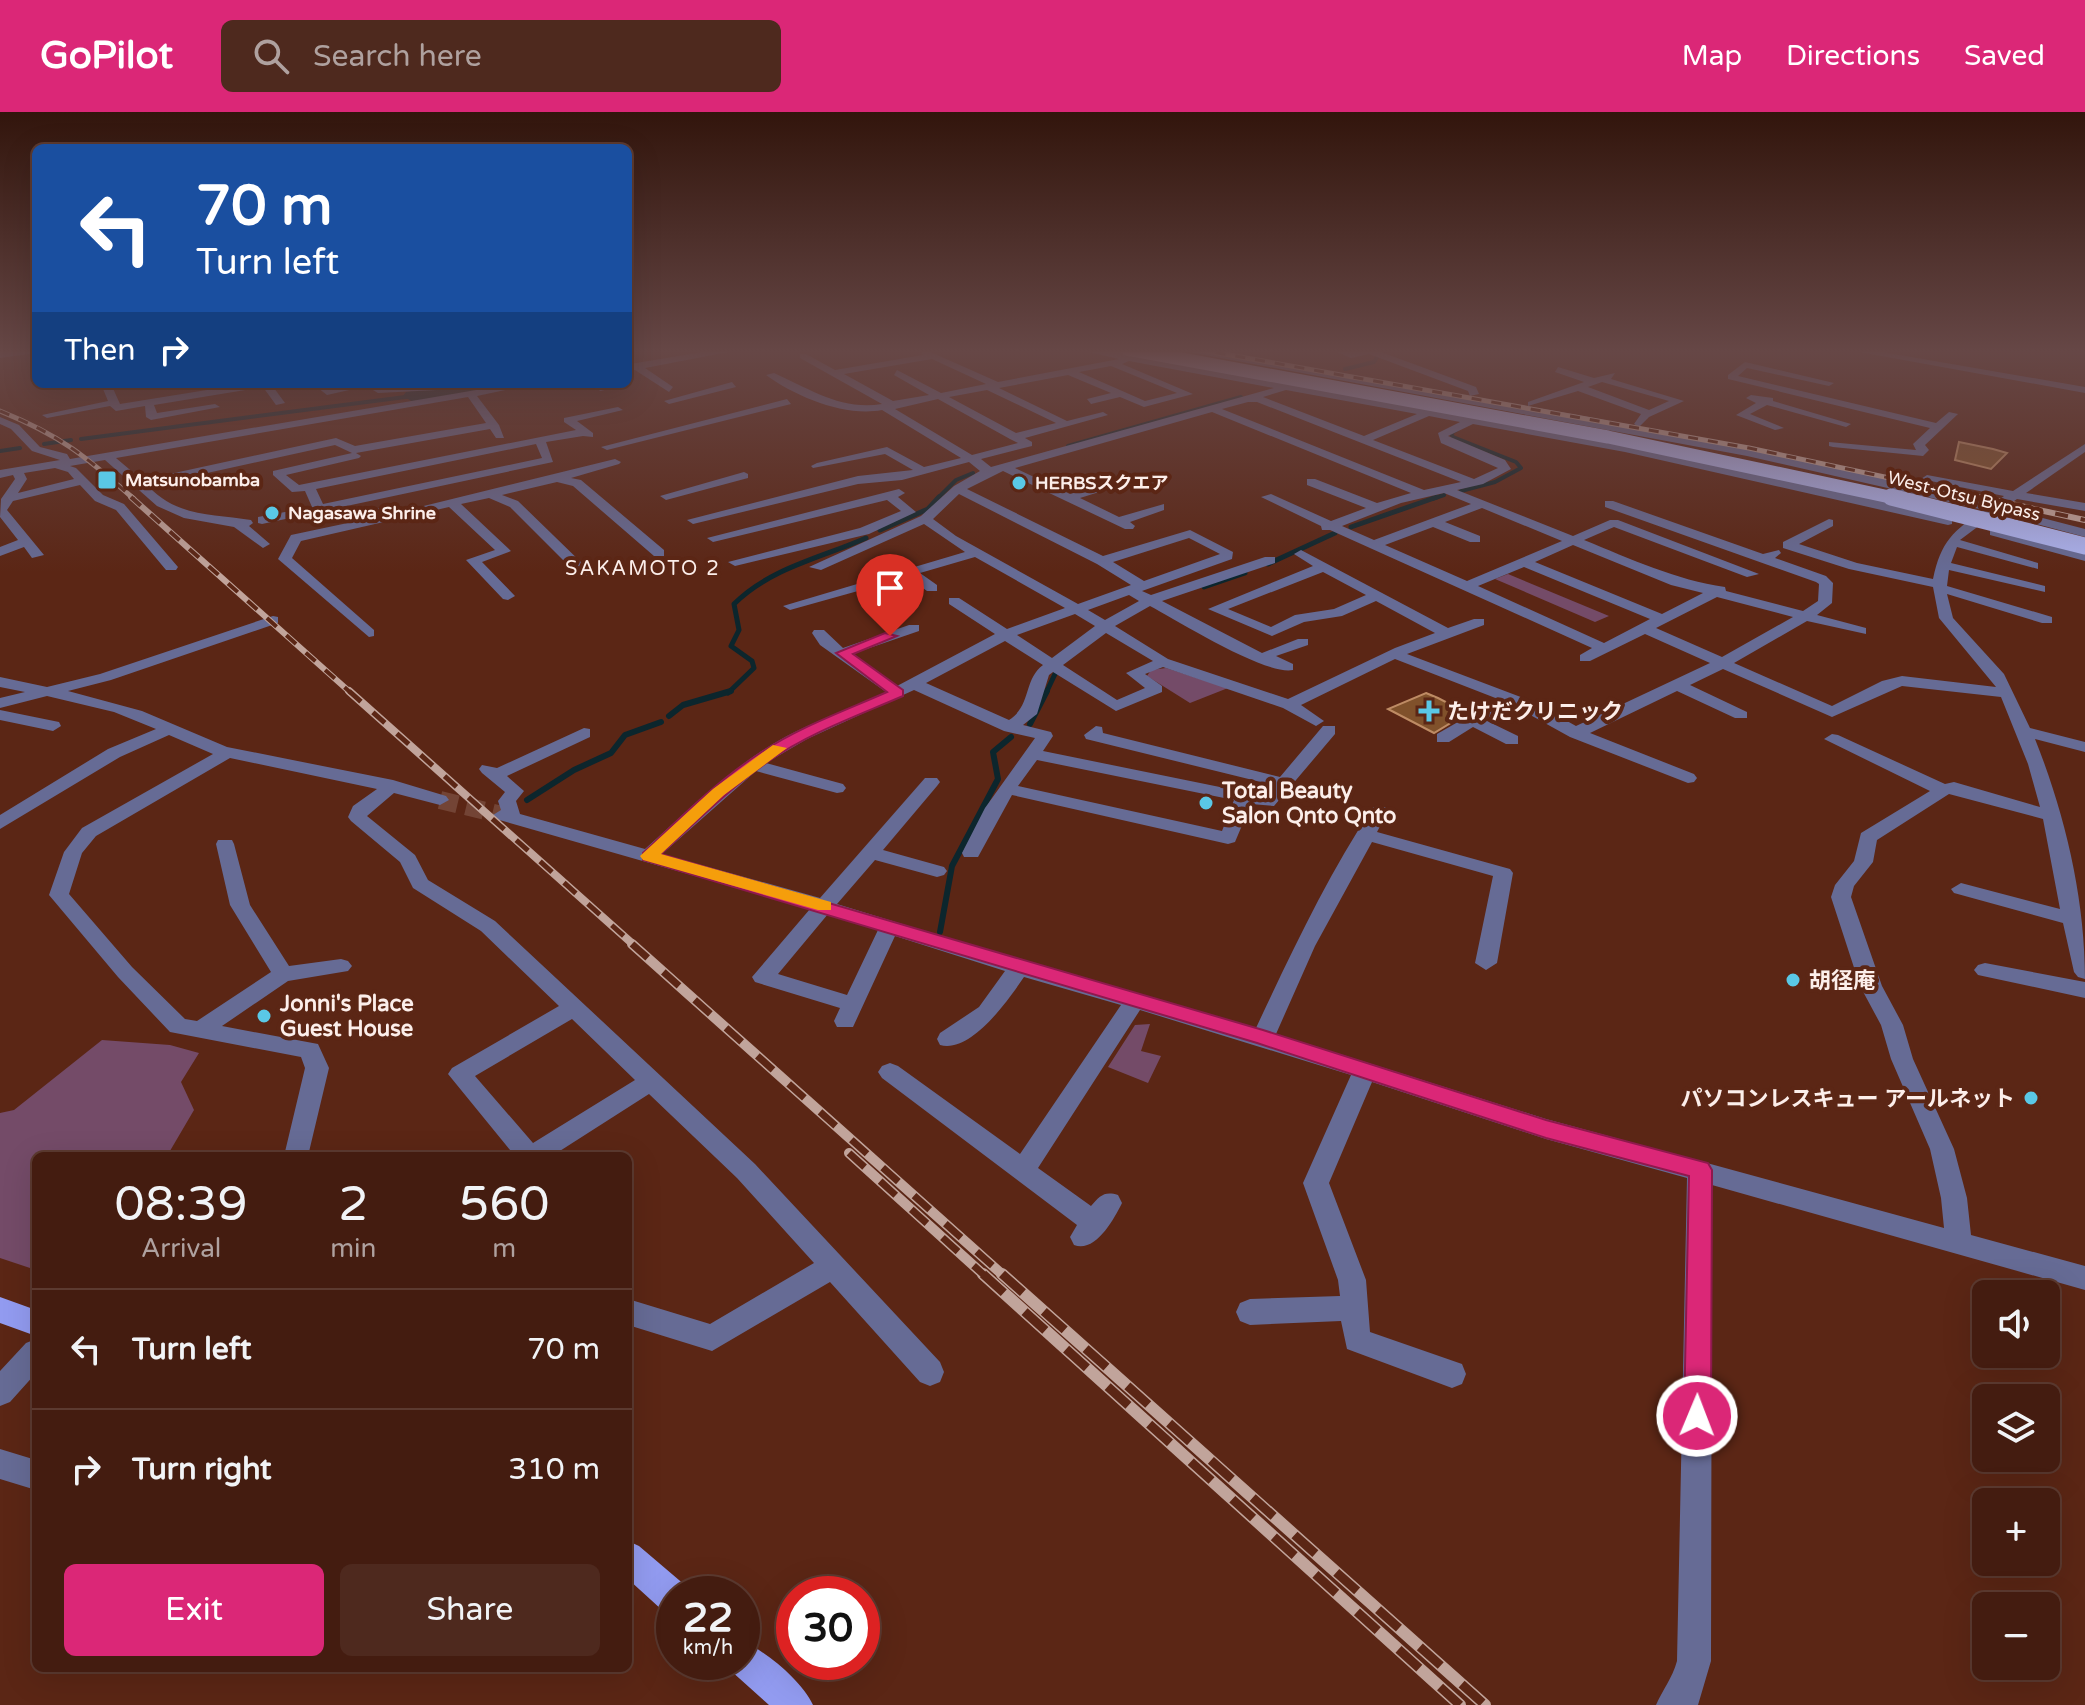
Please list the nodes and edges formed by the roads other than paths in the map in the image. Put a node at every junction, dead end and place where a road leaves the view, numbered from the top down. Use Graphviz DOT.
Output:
graph roads {
  1 [pos="7,423"];
  2 [pos="295,423"];
  3 [pos="573,423"];
  4 [pos="702,423"];
  5 [pos="916,423"];
  6 [pos="988,423"];
  7 [pos="1162,423"];
  8 [pos="1249,423"];
  9 [pos="1324,423"];
  10 [pos="1403,423"];
  11 [pos="1464,423"];
  12 [pos="1497,423"];
  13 [pos="1497,423"];
  14 [pos="1521,423"];
  15 [pos="1567,423"];
  16 [pos="1607,423"];
  17 [pos="1635,423"];
  18 [pos="1765,423"];
  19 [pos="1924,423"];
  20 [pos="1943,423"];
  21 [pos="1065,424"];
  22 [pos="1639,424"];
  23 [pos="494,425"];
  24 [pos="1939,427"];
  25 [pos="585,432"];
  26 [pos="1276,434"];
  27 [pos="1014,437"];
  28 [pos="1262,438"];
  29 [pos="1366,439"];
  30 [pos="539,440"];
  31 [pos="1739,441"];
  32 [pos="1833,444"];
  33 [pos="505,446"];
  34 [pos="607,447"];
  35 [pos="2085,447"];
  36 [pos="1877,451"];
  37 [pos="354,453"];
  38 [pos="106,455"];
  39 [pos="1054,456"];
  40 [pos="971,458"];
  41 [pos="60,463"];
  42 [pos="1858,465"];
  43 [pos="517,466"];
  44 [pos="731,466"];
  45 [pos="817,466"];
  46 [pos="1007,468"];
  47 [pos="17,471"];
  48 [pos="383,471"];
  49 [pos="923,471"];
  50 [pos="986,472"];
  51 [pos="0,474"];
  52 [pos="557,478"];
  53 [pos="82,481"];
  54 [pos="1311,482"];
  55 [pos="1472,482"];
  56 [pos="140,484"];
  57 [pos="1111,484"];
  58 [pos="529,485"];
  59 [pos="1802,486"];
  60 [pos="309,487"];
  61 [pos="760,488"];
  62 [pos="1443,488"];
  63 [pos="958,489"];
  64 [pos="1421,493"];
  65 [pos="493,495"];
  66 [pos="2014,495"];
  67 [pos="666,496"];
  68 [pos="1782,496"];
  69 [pos="1267,497"];
  70 [pos="369,498"];
  71 [pos="1069,498"];
  72 [pos="7,499"];
  73 [pos="1481,504"];
  74 [pos="1609,504"];
  75 [pos="454,505"];
  76 [pos="1898,505"];
  77 [pos="1160,507"];
  78 [pos="1375,507"];
  79 [pos="2085,507"];
  80 [pos="1994,508"];
  81 [pos="319,509"];
  82 [pos="384,519"];
  83 [pos="925,519"];
  84 [pos="262,520"];
  85 [pos="693,520"];
  86 [pos="1948,521"];
  87 [pos="1433,522"];
  88 [pos="1975,522"];
  89 [pos="1332,525"];
  90 [pos="1819,526"];
  91 [pos="864,531"];
  92 [pos="1314,532"];
  93 [pos="1995,532"];
  94 [pos="2085,536"];
  95 [pos="713,538"];
  96 [pos="883,538"];
  97 [pos="1475,539"];
  98 [pos="1572,541"];
  99 [pos="25,542"];
  100 [pos="1952,542"];
  101 [pos="263,544"];
  102 [pos="2049,544"];
  103 [pos="1374,545"];
  104 [pos="1788,545"];
  105 [pos="0,552"];
  106 [pos="2085,552"];
  107 [pos="659,553"];
  108 [pos="976,553"];
  109 [pos="1301,554"];
  110 [pos="37,555"];
  111 [pos="1764,559"];
  112 [pos="1270,560"];
  113 [pos="1102,561"];
  114 [pos="735,562"];
  115 [pos="1524,562"];
  116 [pos="1944,565"];
  117 [pos="2033,566"];
  118 [pos="171,567"];
  119 [pos="816,567"];
  120 [pos="1323,567"];
  121 [pos="910,572"];
  122 [pos="583,574"];
  123 [pos="1940,586"];
  124 [pos="859,587"];
  125 [pos="1136,587"];
  126 [pos="1465,587"];
  127 [pos="932,588"];
  128 [pos="2040,589"];
  129 [pos="1714,593"];
  130 [pos="508,596"];
  131 [pos="1376,596"];
  132 [pos="876,600"];
  133 [pos="954,601"];
  134 [pos="1150,601"];
  135 [pos="790,606"];
  136 [pos="1077,609"];
  137 [pos="1804,617"];
  138 [pos="1662,619"];
  139 [pos="273,620"];
  140 [pos="2047,620"];
  141 [pos="1479,622"];
  142 [pos="1106,626"];
  143 [pos="914,628"];
  144 [pos="1644,628"];
  145 [pos="1861,631"];
  146 [pos="369,633"];
  147 [pos="819,633"];
  148 [pos="1445,633"];
  149 [pos="1007,634"];
  150 [pos="1284,638"];
  151 [pos="1604,648"];
  152 [pos="842,653"];
  153 [pos="1394,654"];
  154 [pos="1585,658"];
  155 [pos="1267,660"];
  156 [pos="1163,662"];
  157 [pos="1722,663"];
  158 [pos="1053,666"];
  159 [pos="1288,667"];
  160 [pos="0,682"];
  161 [pos="915,684"];
  162 [pos="1677,685"];
  163 [pos="43,690"];
  164 [pos="897,693"];
  165 [pos="2004,693"];
  166 [pos="1510,699"];
  167 [pos="0,703"];
  168 [pos="1289,705"];
  169 [pos="0,715"];
  170 [pos="1741,715"];
  171 [pos="1473,721"];
  172 [pos="53,726"];
  173 [pos="1010,727"];
  174 [pos="167,730"];
  175 [pos="1096,731"];
  176 [pos="2023,731"];
  177 [pos="584,733"];
  178 [pos="1576,733"];
  179 [pos="1443,738"];
  180 [pos="1832,739"];
  181 [pos="1512,740"];
  182 [pos="2085,747"];
  183 [pos="228,752"];
  184 [pos="1034,754"];
  185 [pos="754,765"];
  186 [pos="1688,778"];
  187 [pos="931,782"];
  188 [pos="1285,783"];
  189 [pos="393,785"];
  190 [pos="837,788"];
  191 [pos="1007,789"];
  192 [pos="1943,790"];
  193 [pos="1244,799"];
  194 [pos="440,800"];
  195 [pos="1379,811"];
  196 [pos="2052,816"];
  197 [pos="0,823"];
  198 [pos="1365,834"];
  199 [pos="225,844"];
  200 [pos="869,852"];
  201 [pos="971,853"];
  202 [pos="649,856"];
  203 [pos="937,871"];
  204 [pos="1961,889"];
  205 [pos="823,906"];
  206 [pos="2070,918"];
  207 [pos="890,926"];
  208 [pos="1486,963"];
  209 [pos="341,966"];
  210 [pos="1019,968"];
  211 [pos="1985,970"];
  212 [pos="2085,972"];
  213 [pos="283,974"];
  214 [pos="2085,990"];
  215 [pos="1134,1002"];
  216 [pos="574,1008"];
  217 [pos="200,1030"];
  218 [pos="1263,1038"];
  219 [pos="948,1039"];
  220 [pos="1365,1070"];
  221 [pos="890,1072"];
  222 [pos="651,1081"];
  223 [pos="297,1152"];
  224 [pos="528,1152"];
  225 [pos="537,1152"];
  226 [pos="1023,1170"];
  227 [pos="1700,1170"];
  228 [pos="1095,1221"];
  229 [pos="1958,1241"];
  230 [pos="833,1266"];
  231 [pos="2085,1278"];
  232 [pos="1355,1308"];
  233 [pos="0,1310"];
  234 [pos="1250,1312"];
  235 [pos="632,1313"];
  236 [pos="32,1322"];
  237 [pos="32,1356"];
  238 [pos="930,1372"];
  239 [pos="1452,1374"];
  240 [pos="0,1392"];
  241 [pos="0,1464"];
  242 [pos="32,1474"];
  243 [pos="632,1561"];
  244 [pos="656,1582"];
  245 [pos="760,1674"];
  246 [pos="795,1705"];
  247 [pos="1674,1705"];
  1 -- 41 [label="street"];
  2 -- 38 [label="street"];
  3 -- 25 [label="street"];
  4 -- 34 [label="street"];
  5 -- 40 [label="street"];
  6 -- 27 [label="street"];
  7 -- 46 [label="street"];
  8 -- 26 [label="street"];
  9 -- 29 [label="street"];
  10 -- 29 [label="street"];
  11 -- 55 [label="street"];
  12 -- 59 [label="street"];
  13 -- 76 [label="street"];
  14 -- 106 [label="highway, West-Otsu Bypass, bridge"];
  15 -- 94 [label="highway, West-Otsu Bypass, bridge"];
  16 -- 80 [label="street"];
  17 -- 22 [label="street"];
  18 -- 31 [label="street"];
  19 -- 24 [label="street"];
  20 -- 24 [label="street"];
  21 -- 27 [label="street"];
  22 -- 31 [label="street"];
  23 -- 33 [label="street"];
  23 -- 37 [label="street"];
  24 -- 36 [label="street"];
  25 -- 30 [label="street"];
  25 -- 34 [label="street"];
  26 -- 28 [label="street"];
  26 -- 64 [label="street"];
  27 -- 40 [label="street"];
  29 -- 55 [label="street"];
  30 -- 33 [label="street"];
  30 -- 43 [label="street"];
  31 -- 42 [label="street"];
  32 -- 36 [label="street"];
  33 -- 43 [label="street"];
  33 -- 48 [label="street"];
  34 -- 52 [label="street"];
  35 -- 66 [label="street"];
  36 -- 42 [label="street"];
  37 -- 48 [label="street"];
  37 -- 56 [label="street"];
  37 -- 60 [label="street"];
  38 -- 41 [label="street"];
  38 -- 56 [label="street"];
  39 -- 46 [label="street"];
  40 -- 49 [label="street"];
  40 -- 50 [label="street"];
  41 -- 47 [label="street"];
  41 -- 53 [label="street"];
  42 -- 66 [label="street"];
  43 -- 58 [label="street"];
  43 -- 70 [label="street"];
  44 -- 61 [label="street"];
  45 -- 49 [label="street"];
  46 -- 50 [label="street"];
  46 -- 71 [label="street"];
  47 -- 51 [label="street"];
  47 -- 72 [label="street"];
  48 -- 60 [label="street"];
  49 -- 61 [label="street"];
  50 -- 63 [label="street"];
  52 -- 58 [label="street"];
  52 -- 107 [label="street"];
  53 -- 72 [label="street"];
  53 -- 118 [label="street"];
  54 -- 78 [label="street"];
  55 -- 62 [label="street"];
  56 -- 101 [label="street"];
  57 -- 71 [label="street"];
  58 -- 65 [label="street"];
  59 -- 68 [label="street"];
  59 -- 76 [label="street"];
  60 -- 81 [label="street"];
  61 -- 67 [label="street"];
  61 -- 85 [label="street"];
  62 -- 64 [label="street"];
  62 -- 73 [label="street"];
  63 -- 83 [label="street"];
  63 -- 113 [label="street"];
  64 -- 78 [label="street"];
  65 -- 75 [label="street"];
  65 -- 122 [label="street"];
  66 -- 79 [label="street"];
  66 -- 80 [label="street"];
  69 -- 89 [label="street"];
  70 -- 81 [label="street"];
  70 -- 82 [label="street"];
  71 -- 77 [label="street"];
  72 -- 99 [label="street"];
  73 -- 87 [label="street"];
  73 -- 98 [label="street"];
  74 -- 111 [label="street"];
  75 -- 82 [label="street"];
  75 -- 130 [label="street"];
  76 -- 86 [label="street"];
  76 -- 88 [label="street"];
  78 -- 89 [label="street"];
  80 -- 88 [label="street"];
  80 -- 94 [label="street"];
  81 -- 84 [label="street"];
  82 -- 146 [label="street"];
  83 -- 96 [label="street"];
  83 -- 108 [label="street"];
  87 -- 97 [label="street"];
  87 -- 103 [label="street"];
  88 -- 100 [label="street"];
  88 -- 102 [label="street"];
  89 -- 92 [label="street"];
  89 -- 103 [label="street"];
  90 -- 104 [label="street"];
  91 -- 95 [label="street"];
  91 -- 96 [label="street"];
  91 -- 114 [label="street"];
  93 -- 102 [label="street"];
  96 -- 119 [label="street"];
  98 -- 115 [label="street"];
  98 -- 129 [label="street"];
  98 -- 129 [label="street"];
  99 -- 105 [label="street"];
  99 -- 110 [label="street"];
  100 -- 116 [label="street"];
  100 -- 117 [label="street"];
  102 -- 106 [label="street"];
  103 -- 126 [label="street"];
  104 -- 111 [label="street"];
  104 -- 123 [label="street"];
  108 -- 121 [label="street"];
  108 -- 136 [label="street"];
  109 -- 120 [label="street"];
  111 -- 137 [label="street"];
  112 -- 134 [label="street"];
  113 -- 125 [label="street"];
  113 -- 125 [label="street"];
  115 -- 126 [label="street"];
  115 -- 138 [label="street"];
  116 -- 123 [label="street"];
  116 -- 128 [label="street"];
  120 -- 131 [label="street"];
  120 -- 131 [label="street"];
  121 -- 124 [label="street"];
  121 -- 127 [label="street"];
  123 -- 140 [label="street"];
  123 -- 165 [label="street"];
  124 -- 132 [label="street"];
  124 -- 135 [label="street"];
  125 -- 134 [label="street"];
  125 -- 136 [label="street"];
  126 -- 151 [label="street"];
  129 -- 137 [label="street"];
  129 -- 138 [label="street"];
  131 -- 148 [label="street"];
  133 -- 149 [label="street"];
  134 -- 142 [label="street"];
  134 -- 155 [label="street"];
  136 -- 142 [label="street"];
  136 -- 149 [label="street"];
  137 -- 145 [label="street"];
  137 -- 157 [label="street"];
  138 -- 144 [label="street"];
  139 -- 163 [label="street"];
  141 -- 148 [label="street"];
  142 -- 156 [label="street"];
  142 -- 158 [label="street"];
  143 -- 152 [label="street"];
  144 -- 151 [label="street"];
  144 -- 157 [label="street"];
  147 -- 152 [label="street"];
  148 -- 153 [label="street"];
  149 -- 158 [label="street"];
  149 -- 161 [label="street"];
  150 -- 155 [label="street"];
  151 -- 154 [label="street"];
  152 -- 164 [label="street"];
  153 -- 166 [label="street"];
  153 -- 168 [label="street"];
  155 -- 159 [label="street"];
  156 -- 158 [label="street"];
  156 -- 168 [label="street"];
  157 -- 162 [label="street"];
  157 -- 165 [label="street"];
  158 -- 173 [label="street"];
  160 -- 163 [label="street"];
  161 -- 164 [label="street"];
  161 -- 173 [label="street"];
  162 -- 170 [label="street"];
  162 -- 178 [label="street"];
  163 -- 167 [label="street"];
  163 -- 174 [label="street"];
  164 -- 185 [label="street"];
  165 -- 176 [label="street"];
  166 -- 171 [label="street"];
  166 -- 178 [label="street"];
  168 -- 188 [label="street"];
  169 -- 172 [label="street"];
  171 -- 179 [label="street"];
  171 -- 181 [label="street"];
  173 -- 184 [label="street"];
  174 -- 183 [label="street"];
  174 -- 197 [label="street"];
  175 -- 188 [label="street"];
  176 -- 182 [label="street"];
  176 -- 196 [label="street"];
  177 -- 202 [label="street"];
  178 -- 186 [label="street"];
  180 -- 192 [label="street"];
  183 -- 189 [label="street"];
  183 -- 217 [label="street"];
  184 -- 191 [label="street"];
  184 -- 193 [label="street"];
  185 -- 190 [label="street"];
  185 -- 202 [label="street"];
  187 -- 200 [label="street"];
  188 -- 193 [label="street"];
  189 -- 194 [label="street"];
  189 -- 216 [label="street"];
  191 -- 193 [label="street"];
  191 -- 201 [label="street"];
  192 -- 196 [label="street"];
  192 -- 229 [label="street"];
  195 -- 198 [label="street"];
  196 -- 206 [label="street"];
  198 -- 208 [label="street"];
  198 -- 218 [label="street"];
  199 -- 213 [label="street"];
  200 -- 203 [label="street"];
  200 -- 205 [label="street"];
  202 -- 205 [label="street"];
  204 -- 206 [label="street"];
  205 -- 207 [label="street"];
  205 -- 207 [label="street"];
  206 -- 212 [label="street"];
  207 -- 210 [label="street"];
  209 -- 213 [label="street"];
  210 -- 215 [label="street"];
  210 -- 219 [label="street"];
  211 -- 214 [label="street"];
  213 -- 217 [label="street"];
  215 -- 218 [label="street"];
  215 -- 226 [label="street"];
  216 -- 222 [label="street"];
  216 -- 224 [label="street"];
  217 -- 223 [label="street"];
  218 -- 220 [label="street"];
  220 -- 227 [label="street"];
  220 -- 232 [label="street"];
  221 -- 226 [label="street"];
  222 -- 225 [label="street"];
  222 -- 230 [label="street"];
  226 -- 228 [label="street"];
  227 -- 229 [label="street"];
  227 -- 247 [label="street"];
  229 -- 231 [label="street"];
  230 -- 235 [label="street"];
  230 -- 238 [label="street"];
  232 -- 234 [label="street"];
  232 -- 239 [label="street"];
  233 -- 236 [label="main road"];
  237 -- 240 [label="street"];
  241 -- 242 [label="street"];
  243 -- 244 [label="main road"];
  245 -- 246 [label="main road"];
}
